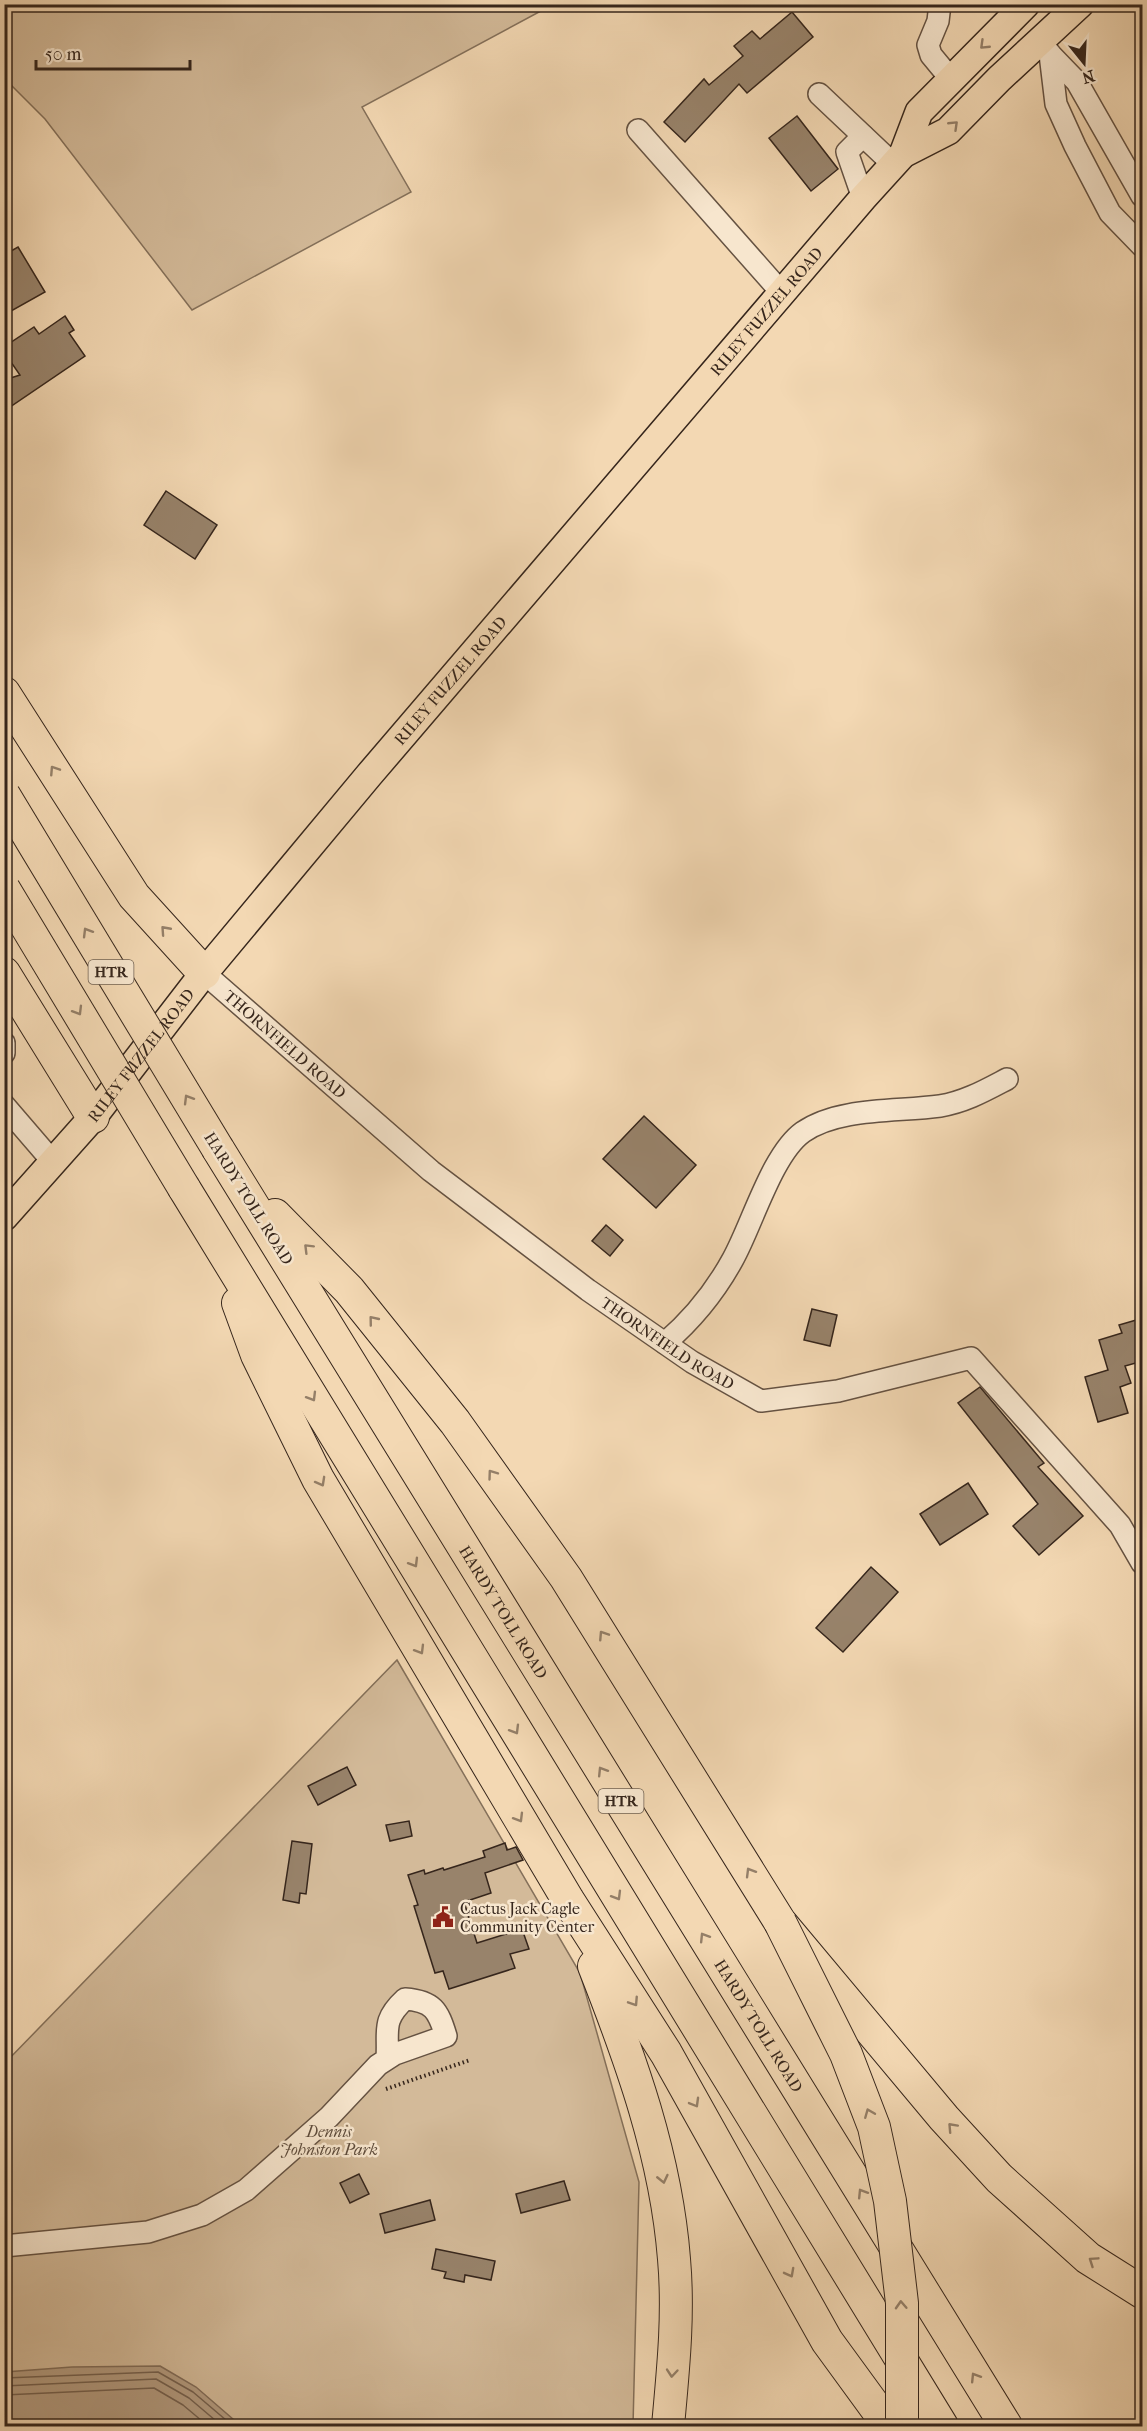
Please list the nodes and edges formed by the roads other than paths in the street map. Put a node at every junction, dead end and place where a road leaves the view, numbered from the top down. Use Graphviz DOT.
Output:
graph roads {
  1 [pos="940,4"];
  2 [pos="1026,4"];
  3 [pos="1080,4"];
  4 [pos="1045,48"];
  5 [pos="950,78"];
  6 [pos="819,94"];
  7 [pos="638,130"];
  8 [pos="863,136"];
  9 [pos="898,159"];
  10 [pos="1143,196"];
  11 [pos="863,198"];
  12 [pos="1143,246"];
  13 [pos="781,292"];
  14 [pos="4,693"];
  15 [pos="4,795"];
  16 [pos="4,889"];
  17 [pos="4,973"];
  18 [pos="204,974"];
  19 [pos="4,1043"];
  20 [pos="4,1053"];
  21 [pos="1007,1079"];
  22 [pos="4,1105"];
  23 [pos="93,1117"];
  24 [pos="53,1162"];
  25 [pos="236,1176"];
  26 [pos="4,1217"];
  27 [pos="214,1237"];
  28 [pos="665,1343"];
  29 [pos="1143,1563"];
  30 [pos="568,1900"];
  31 [pos="780,1922"];
  32 [pos="387,2060"];
  33 [pos="4,2246"];
  34 [pos="1143,2292"];
  35 [pos="668,2427"];
  36 [pos="890,2427"];
  37 [pos="902,2427"];
  38 [pos="942,2427"];
  39 [pos="1006,2427"];
  1 -- 5 [label="street"];
  2 -- 5 [label="main road, RILEY FUZZEL ROAD, one-way"];
  3 -- 4 [label="main road, RILEY FUZZEL ROAD"];
  9 -- 4 [label="main road, RILEY FUZZEL ROAD, one-way"];
  4 -- 10 [label="street"];
  4 -- 12 [label="street"];
  5 -- 9 [label="main road, RILEY FUZZEL ROAD"];
  6 -- 8 [label="street"];
  7 -- 13 [label="street"];
  8 -- 9 [label="street"];
  8 -- 11 [label="street"];
  9 -- 11 [label="main road, RILEY FUZZEL ROAD"];
  11 -- 13 [label="main road, RILEY FUZZEL ROAD"];
  13 -- 18 [label="main road, RILEY FUZZEL ROAD"];
  18 -- 14 [label="highway, one-way"];
  25 -- 15 [label="highway, HARDY TOLL ROAD / HTR, one-way, bridge"];
  16 -- 27 [label="highway, HTR, one-way, bridge"];
  17 -- 23 [label="highway"];
  18 -- 23 [label="main road, RILEY FUZZEL ROAD"];
  18 -- 28 [label="street, THORNFIELD ROAD"];
  19 -- 20 [label="street"];
  21 -- 28 [label="street"];
  22 -- 24 [label="street"];
  23 -- 24 [label="main road, RILEY FUZZEL ROAD"];
  24 -- 26 [label="main road, RILEY FUZZEL ROAD"];
  31 -- 25 [label="highway, one-way"];
  39 -- 25 [label="highway, HARDY TOLL ROAD / HTR, one-way"];
  27 -- 30 [label="highway, one-way"];
  27 -- 38 [label="highway, HTR, one-way"];
  28 -- 29 [label="street, THORNFIELD ROAD"];
  30 -- 35 [label="highway, one-way"];
  30 -- 36 [label="highway, one-way"];
  34 -- 31 [label="highway, one-way, bridge"];
  37 -- 31 [label="highway, one-way, bridge"];
  32 -- 33 [label="street"];
}
